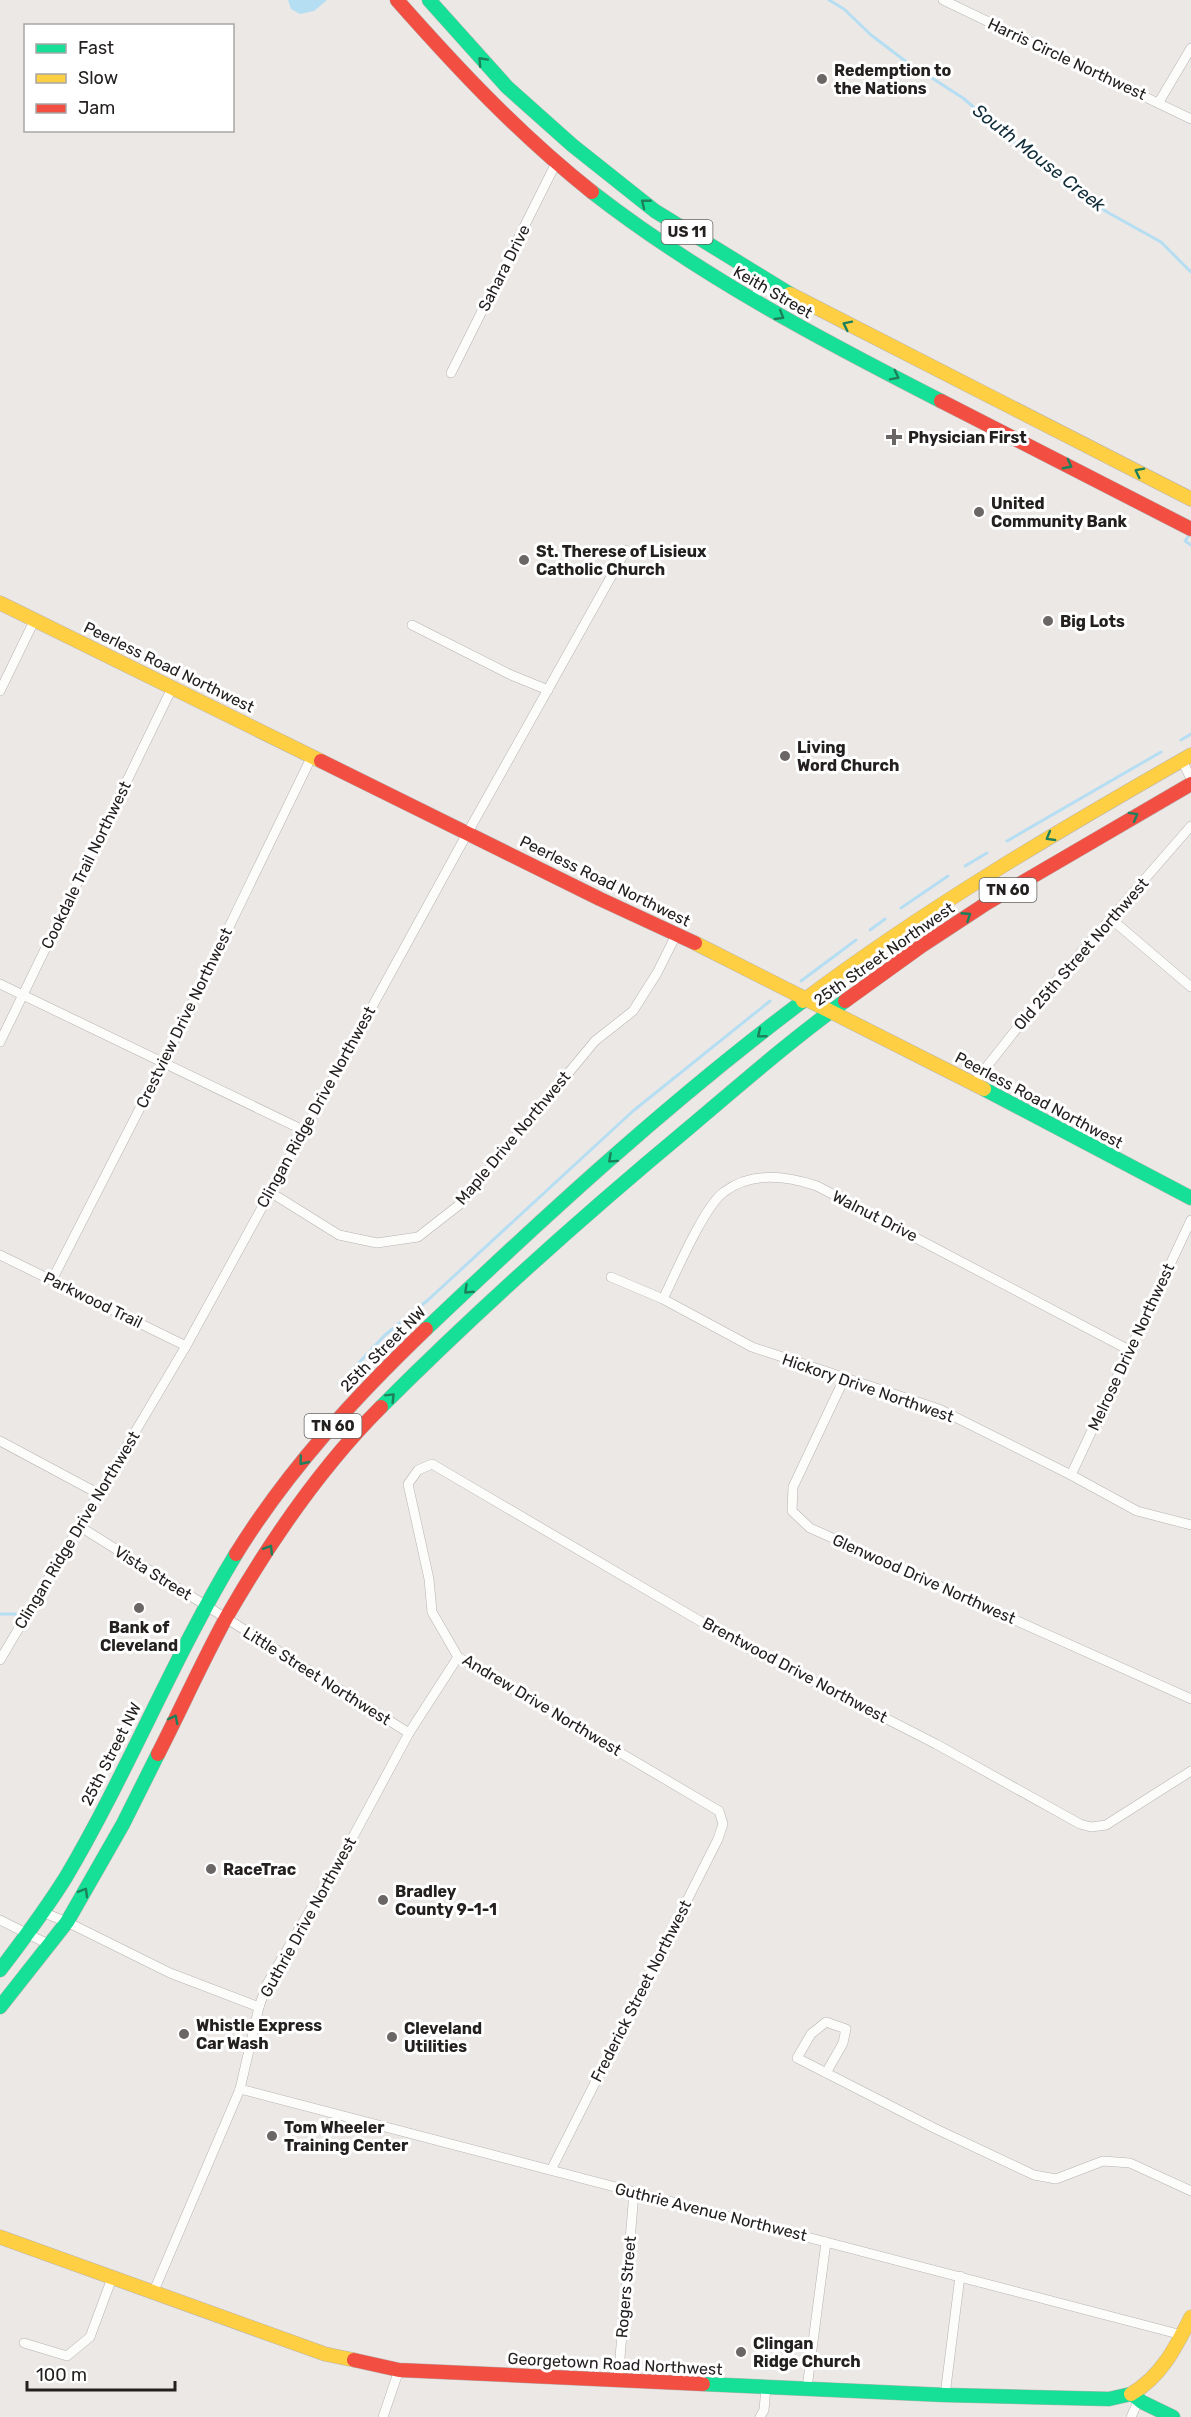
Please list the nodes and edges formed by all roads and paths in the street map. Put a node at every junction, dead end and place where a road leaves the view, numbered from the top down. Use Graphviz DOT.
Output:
graph roads {
  1 [pos="397,0"];
  2 [pos="417,0"];
  3 [pos="429,0"];
  4 [pos="943,0"];
  5 [pos="457,33"];
  6 [pos="1191,48"];
  7 [pos="507,87"];
  8 [pos="490,102"];
  9 [pos="1159,102"];
  10 [pos="1191,119"];
  11 [pos="539,147"];
  12 [pos="556,163"];
  13 [pos="617,181"];
  14 [pos="677,225"];
  15 [pos="698,239"];
  16 [pos="676,253"];
  17 [pos="764,279"];
  18 [pos="728,285"];
  19 [pos="753,300"];
  20 [pos="805,331"];
  21 [pos="855,356"];
  22 [pos="451,373"];
  23 [pos="954,378"];
  24 [pos="1191,499"];
  25 [pos="1191,529"];
  26 [pos="626,550"];
  27 [pos="0,603"];
  28 [pos="34,620"];
  29 [pos="412,626"];
  30 [pos="172,688"];
  31 [pos="548,690"];
  32 [pos="0,691"];
  33 [pos="312,756"];
  34 [pos="1186,758"];
  35 [pos="1191,779"];
  36 [pos="1191,784"];
  37 [pos="1191,826"];
  38 [pos="468,832"];
  39 [pos="1110,918"];
  40 [pos="677,933"];
  41 [pos="0,984"];
  42 [pos="1191,987"];
  43 [pos="23,995"];
  44 [pos="807,997"];
  45 [pos="833,1010"];
  46 [pos="0,1042"];
  47 [pos="163,1063"];
  48 [pos="973,1084"];
  49 [pos="303,1130"];
  50 [pos="270,1192"];
  51 [pos="1191,1198"];
  52 [pos="1191,1220"];
  53 [pos="0,1255"];
  54 [pos="611,1277"];
  55 [pos="52,1280"];
  56 [pos="663,1299"];
  57 [pos="186,1346"];
  58 [pos="1130,1350"];
  59 [pos="844,1379"];
  60 [pos="0,1441"];
  61 [pos="1071,1475"];
  62 [pos="408,1484"];
  63 [pos="99,1494"];
  64 [pos="1191,1525"];
  65 [pos="79,1526"];
  66 [pos="205,1606"];
  67 [pos="226,1619"];
  68 [pos="458,1657"];
  69 [pos="0,1660"];
  70 [pos="1191,1699"];
  71 [pos="409,1733"];
  72 [pos="1191,1771"];
  73 [pos="719,1811"];
  74 [pos="42,1912"];
  75 [pos="0,1920"];
  76 [pos="67,1922"];
  77 [pos="27,1934"];
  78 [pos="50,1945"];
  79 [pos="0,1970"];
  80 [pos="0,2007"];
  81 [pos="259,2007"];
  82 [pos="826,2073"];
  83 [pos="240,2090"];
  84 [pos="551,2170"];
  85 [pos="1191,2192"];
  86 [pos="634,2193"];
  87 [pos="0,2237"];
  88 [pos="826,2242"];
  89 [pos="960,2276"];
  90 [pos="112,2278"];
  91 [pos="153,2293"];
  92 [pos="1191,2317"];
  93 [pos="1182,2335"];
  94 [pos="24,2343"];
  95 [pos="399,2370"];
  96 [pos="618,2381"];
  97 [pos="766,2387"];
  98 [pos="807,2388"];
  99 [pos="945,2395"];
  100 [pos="1134,2396"];
  101 [pos="383,2417"];
  102 [pos="760,2417"];
  103 [pos="1131,2417"];
  104 [pos="1173,2417"];
  1 -- 8 [label="main road, Keith Street / US 11"];
  2 -- 5 [label="main road"];
  3 -- 5 [label="main road, Keith Street / US 11"];
  4 -- 9 [label="street, Harris Circle Northwest"];
  7 -- 5 [label="main road, Keith Street / US 11, one-way"];
  6 -- 9 [label="street"];
  7 -- 8 [label="street"];
  7 -- 13 [label="main road, Keith Street / US 11"];
  8 -- 11 [label="main road, Keith Street / US 11"];
  9 -- 10 [label="street, Harris Circle Northwest"];
  11 -- 12 [label="main road, Keith Street / US 11"];
  11 -- 13 [label="main road"];
  12 -- 16 [label="main road, Keith Street / US 11"];
  12 -- 22 [label="street, Sahara Drive"];
  14 -- 13 [label="main road, Keith Street / US 11, one-way"];
  14 -- 15 [label="main road, Keith Street / US 11"];
  14 -- 16 [label="main road"];
  15 -- 17 [label="main road, Keith Street / US 11"];
  15 -- 18 [label="main road"];
  16 -- 18 [label="main road, Keith Street / US 11"];
  17 -- 19 [label="street"];
  17 -- 20 [label="main road"];
  23 -- 17 [label="main road, Keith Street / US 11, one-way"];
  18 -- 19 [label="main road, Keith Street / US 11"];
  19 -- 20 [label="main road, Keith Street / US 11, one-way"];
  20 -- 21 [label="main road, Keith Street / US 11"];
  21 -- 23 [label="main road"];
  21 -- 25 [label="main road, Keith Street / US 11, one-way"];
  24 -- 23 [label="main road, Keith Street / US 11, one-way"];
  26 -- 31 [label="street, Clingan Ridge Drive Northwest"];
  27 -- 28 [label="main road, Peerless Road Northwest"];
  28 -- 30 [label="main road, Peerless Road Northwest"];
  28 -- 32 [label="street"];
  29 -- 31 [label="street"];
  30 -- 33 [label="main road, Peerless Road Northwest"];
  30 -- 43 [label="street, Cookdale Trail Northwest"];
  31 -- 38 [label="street, Clingan Ridge Drive Northwest"];
  33 -- 38 [label="main road, Peerless Road Northwest"];
  33 -- 47 [label="street, Crestview Drive Northwest"];
  34 -- 35 [label="street"];
  34 -- 44 [label="main road, 25th Street Northwest / TN 60, one-way"];
  45 -- 36 [label="main road, 25th Street Northwest / TN 60, one-way"];
  37 -- 39 [label="street, Old 25th Street Northwest"];
  38 -- 40 [label="main road, Peerless Road Northwest"];
  38 -- 49 [label="street, Clingan Ridge Drive Northwest"];
  39 -- 42 [label="street"];
  39 -- 48 [label="street, Old 25th Street Northwest"];
  40 -- 44 [label="main road, Peerless Road Northwest"];
  40 -- 50 [label="street, Maple Drive Northwest"];
  41 -- 43 [label="street"];
  43 -- 46 [label="street, Cookdale Trail Northwest"];
  43 -- 47 [label="street"];
  44 -- 45 [label="main road, Peerless Road Northwest"];
  44 -- 66 [label="main road, 25th Street NW / TN 60, one-way"];
  45 -- 48 [label="main road, Peerless Road Northwest"];
  67 -- 45 [label="main road, 25th Street Northwest / TN 60, one-way"];
  47 -- 49 [label="street"];
  47 -- 55 [label="street, Crestview Drive Northwest"];
  48 -- 51 [label="main road, Peerless Road Northwest"];
  49 -- 50 [label="street, Clingan Ridge Drive Northwest"];
  50 -- 57 [label="street, Clingan Ridge Drive Northwest"];
  52 -- 58 [label="street, Melrose Drive Northwest"];
  53 -- 55 [label="street, Parkwood Trail"];
  54 -- 56 [label="street, Hickory Drive Northwest"];
  55 -- 57 [label="street, Parkwood Trail"];
  56 -- 58 [label="street, Walnut Drive"];
  56 -- 59 [label="street, Hickory Drive Northwest"];
  57 -- 63 [label="street, Clingan Ridge Drive Northwest"];
  58 -- 61 [label="street, Melrose Drive Northwest"];
  59 -- 61 [label="street, Hickory Drive Northwest"];
  59 -- 70 [label="street, Glenwood Drive Northwest"];
  60 -- 63 [label="street"];
  61 -- 64 [label="street, Hickory Drive Northwest"];
  62 -- 68 [label="street, Andrew Drive Northwest"];
  62 -- 72 [label="street, Brentwood Drive Northwest"];
  63 -- 65 [label="street, Clingan Ridge Drive Northwest"];
  65 -- 66 [label="street, Vista Street"];
  65 -- 69 [label="street, Clingan Ridge Drive Northwest"];
  66 -- 67 [label="street, Vista Street"];
  66 -- 74 [label="main road, 25th Street NW / TN 60"];
  67 -- 71 [label="street, Little Street Northwest"];
  76 -- 67 [label="main road, TN 60, one-way"];
  68 -- 71 [label="street, Guthrie Drive Northwest"];
  68 -- 73 [label="street, Andrew Drive Northwest"];
  71 -- 81 [label="street, Guthrie Drive Northwest"];
  73 -- 84 [label="street, Frederick Street Northwest"];
  74 -- 76 [label="street"];
  74 -- 77 [label="main road, 25th Street NW / TN 60"];
  75 -- 77 [label="street"];
  76 -- 78 [label="main road, TN 60"];
  76 -- 81 [label="street"];
  77 -- 78 [label="street"];
  77 -- 79 [label="main road, 25th Street NW / TN 60"];
  78 -- 80 [label="main road, TN 60"];
  81 -- 83 [label="street, Guthrie Drive Northwest"];
  82 -- 82 [label="street"];
  82 -- 85 [label="street"];
  83 -- 84 [label="street, Guthrie Avenue Northwest"];
  83 -- 91 [label="street, Guthrie Drive Northwest"];
  84 -- 86 [label="street, Guthrie Avenue Northwest"];
  86 -- 88 [label="street, Guthrie Avenue Northwest"];
  86 -- 96 [label="street, Rogers Street"];
  87 -- 90 [label="main road, Georgetown Road Northwest"];
  88 -- 89 [label="street, Guthrie Avenue Northwest"];
  88 -- 98 [label="street"];
  89 -- 93 [label="street, Guthrie Avenue Northwest"];
  89 -- 99 [label="street"];
  90 -- 91 [label="main road, Georgetown Road Northwest"];
  90 -- 94 [label="street"];
  91 -- 95 [label="main road, Georgetown Road Northwest"];
  92 -- 93 [label="main road, Georgetown Road Northwest"];
  93 -- 100 [label="main road, Georgetown Road Northwest"];
  95 -- 96 [label="main road, Georgetown Road Northwest"];
  95 -- 101 [label="street"];
  96 -- 97 [label="main road, Georgetown Road Northwest"];
  97 -- 98 [label="main road, Georgetown Road Northwest"];
  97 -- 102 [label="street"];
  98 -- 99 [label="main road, Georgetown Road Northwest"];
  99 -- 100 [label="main road, Georgetown Road Northwest"];
  100 -- 103 [label="street"];
  100 -- 104 [label="main road"];
}
